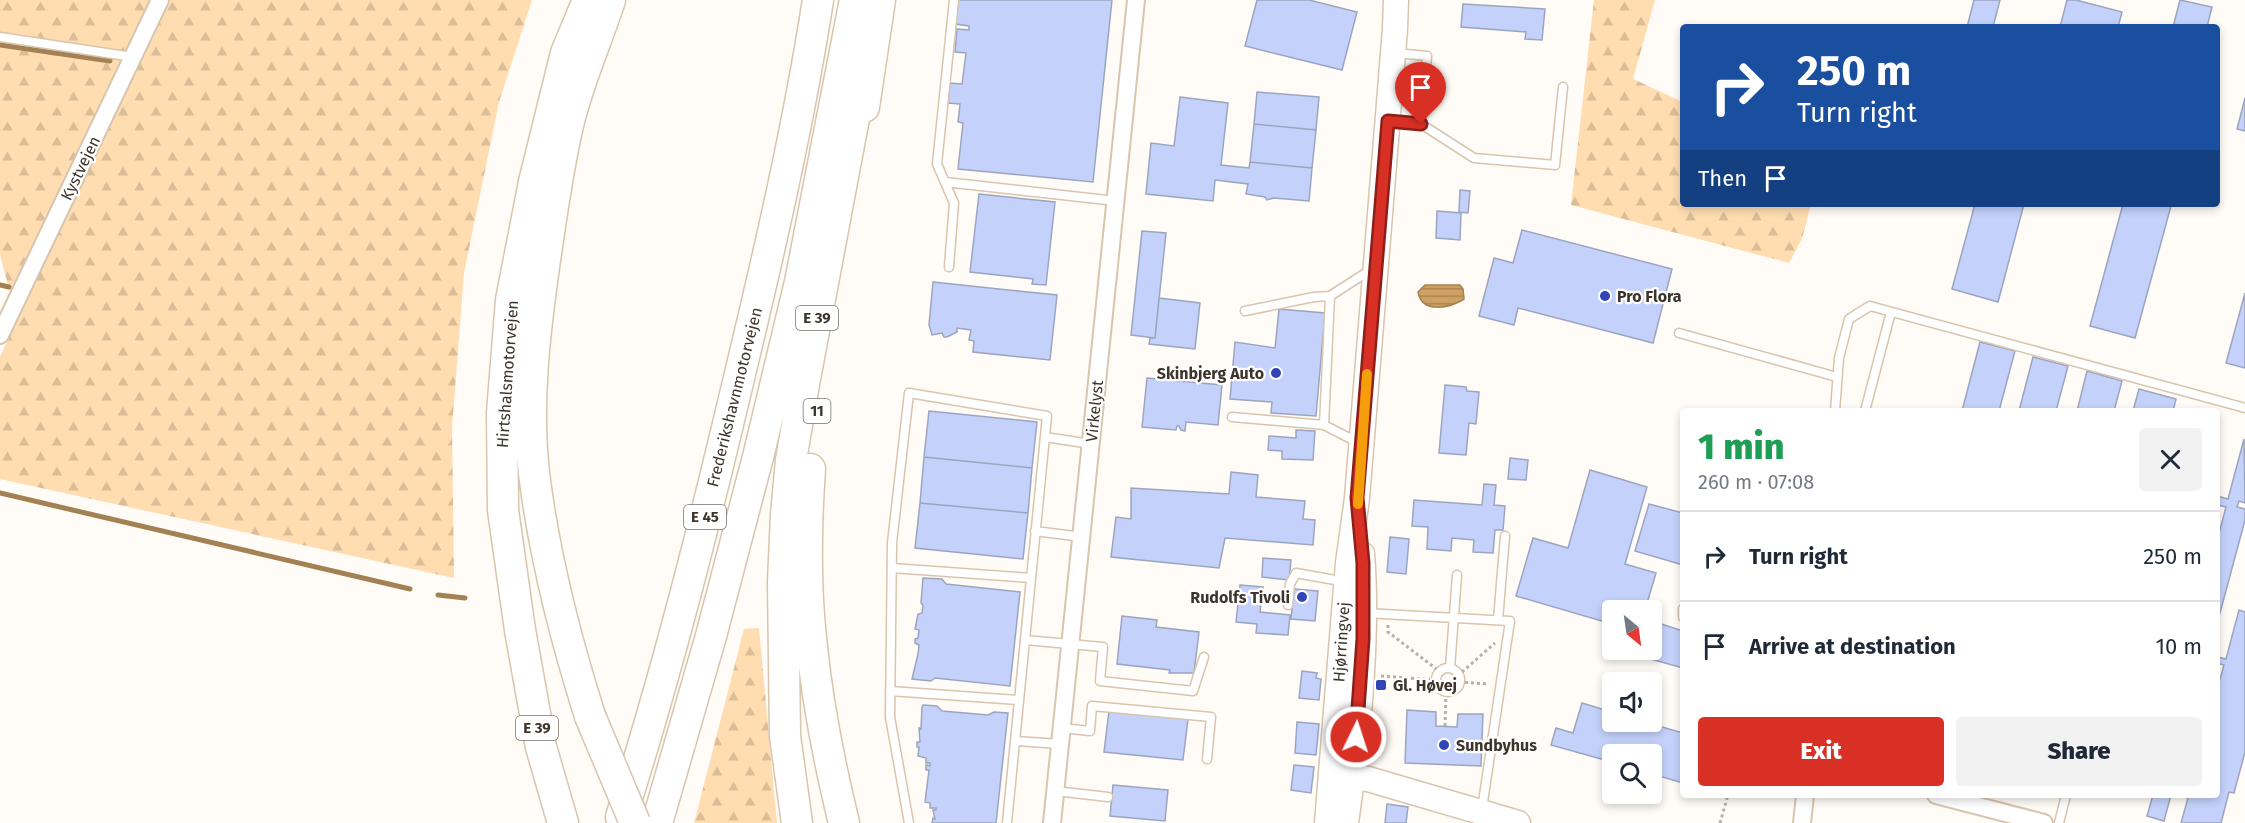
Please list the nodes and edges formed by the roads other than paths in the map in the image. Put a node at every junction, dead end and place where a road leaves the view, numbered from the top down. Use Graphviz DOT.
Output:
graph roads {
  1 [pos="160,0"];
  2 [pos="588,0"];
  3 [pos="610,0"];
  4 [pos="818,0"];
  5 [pos="855,0"];
  6 [pos="878,0"];
  7 [pos="954,0"];
  8 [pos="1136,0"];
  9 [pos="1395,0"];
  10 [pos="1402,0"];
  11 [pos="0,38"];
  12 [pos="1394,41"];
  13 [pos="133,57"];
  14 [pos="1563,87"];
  15 [pos="1388,121"];
  16 [pos="1421,124"];
  17 [pos="945,182"];
  18 [pos="1116,201"];
  19 [pos="949,267"];
  20 [pos="1375,267"];
  21 [pos="1330,296"];
  22 [pos="1245,311"];
  23 [pos="1891,312"];
  24 [pos="1679,333"];
  25 [pos="0,335"];
  26 [pos="1837,377"];
  27 [pos="1835,408"];
  28 [pos="1866,408"];
  29 [pos="2245,408"];
  30 [pos="1232,417"];
  31 [pos="1324,425"];
  32 [pos="1045,437"];
  33 [pos="1091,444"];
  34 [pos="1362,444"];
  35 [pos="1357,498"];
  36 [pos="1035,531"];
  37 [pos="1505,536"];
  38 [pos="1082,537"];
  39 [pos="892,568"];
  40 [pos="1457,575"];
  41 [pos="1031,578"];
  42 [pos="1346,582"];
  43 [pos="1288,605"];
  44 [pos="1363,613"];
  45 [pos="1454,618"];
  46 [pos="1498,620"];
  47 [pos="1025,640"];
  48 [pos="1071,643"];
  49 [pos="1204,657"];
  50 [pos="1450,668"];
  51 [pos="890,691"];
  52 [pos="1019,700"];
  53 [pos="1061,736"];
  54 [pos="1015,741"];
  55 [pos="1207,759"];
  56 [pos="1342,776"];
  57 [pos="1055,791"];
  58 [pos="1108,797"];
  59 [pos="1805,798"];
  60 [pos="1953,798"];
  61 [pos="2065,798"];
  62 [pos="1481,812"];
  63 [pos="563,823"];
  64 [pos="619,823"];
  65 [pos="635,823"];
  66 [pos="657,823"];
  67 [pos="797,823"];
  68 [pos="844,823"];
  69 [pos="909,823"];
  70 [pos="1007,823"];
  71 [pos="1052,823"];
  72 [pos="1327,823"];
  73 [pos="1346,823"];
  74 [pos="1518,823"];
  75 [pos="1802,823"];
  76 [pos="2044,823"];
  77 [pos="2059,823"];
  1 -- 13 [label="street, Kystvejen"];
  2 -- 63 [label="highway, Hirtshalsmotorvejen / E 39"];
  3 -- 65 [label="highway, bridge"];
  4 -- 64 [label="highway, Frederikshavnmotorvejen / E 45"];
  5 -- 66 [label="highway, E 45"];
  6 -- 67 [label="highway, E 39"];
  6 -- 68 [label="highway, 11"];
  7 -- 17 [label="lane"];
  8 -- 18 [label="street, Virkelyst"];
  9 -- 12 [label="main road, Hjørringvej"];
  10 -- 12 [label="main road, Hjørringvej"];
  11 -- 13 [label="lane"];
  12 -- 15 [label="main road, Hjørringvej"];
  12 -- 16 [label="lane"];
  13 -- 25 [label="street, Kystvejen"];
  14 -- 16 [label="lane"];
  15 -- 16 [label="lane"];
  15 -- 20 [label="main road, Hjørringvej"];
  17 -- 18 [label="lane"];
  17 -- 19 [label="lane"];
  18 -- 33 [label="street, Virkelyst"];
  20 -- 21 [label="lane"];
  20 -- 34 [label="main road, Hjørringvej"];
  21 -- 22 [label="lane"];
  21 -- 31 [label="lane"];
  23 -- 26 [label="lane"];
  23 -- 28 [label="lane"];
  23 -- 29 [label="lane"];
  24 -- 26 [label="lane"];
  26 -- 27 [label="lane"];
  30 -- 31 [label="lane"];
  31 -- 34 [label="lane"];
  32 -- 33 [label="lane"];
  32 -- 36 [label="lane"];
  32 -- 39 [label="lane"];
  33 -- 38 [label="street, Virkelyst"];
  34 -- 35 [label="main road, Hjørringvej"];
  35 -- 42 [label="main road, Hjørringvej"];
  35 -- 44 [label="main road, Hjørringvej"];
  36 -- 38 [label="lane"];
  36 -- 41 [label="lane"];
  37 -- 46 [label="lane"];
  38 -- 48 [label="street, Virkelyst"];
  39 -- 41 [label="lane"];
  39 -- 51 [label="lane"];
  40 -- 45 [label="lane"];
  41 -- 47 [label="lane"];
  42 -- 43 [label="lane"];
  42 -- 56 [label="main road, Hjørringvej"];
  44 -- 45 [label="lane"];
  44 -- 56 [label="main road, Hjørringvej"];
  45 -- 46 [label="lane"];
  45 -- 50 [label="lane"];
  46 -- 62 [label="lane"];
  47 -- 48 [label="lane"];
  47 -- 52 [label="lane"];
  48 -- 49 [label="lane"];
  48 -- 53 [label="street, Virkelyst"];
  50 -- 50 [label="lane"];
  51 -- 52 [label="lane"];
  51 -- 69 [label="lane"];
  52 -- 54 [label="lane"];
  53 -- 54 [label="lane"];
  53 -- 55 [label="lane"];
  53 -- 57 [label="street, Virkelyst"];
  54 -- 70 [label="lane"];
  56 -- 62 [label="main road"];
  56 -- 72 [label="main road, Hjørringvej"];
  56 -- 73 [label="main road, Hjørringvej"];
  57 -- 58 [label="lane"];
  57 -- 71 [label="street, Virkelyst"];
  59 -- 75 [label="street"];
  60 -- 76 [label="street"];
  61 -- 77 [label="lane"];
  62 -- 74 [label="main road"];
}
